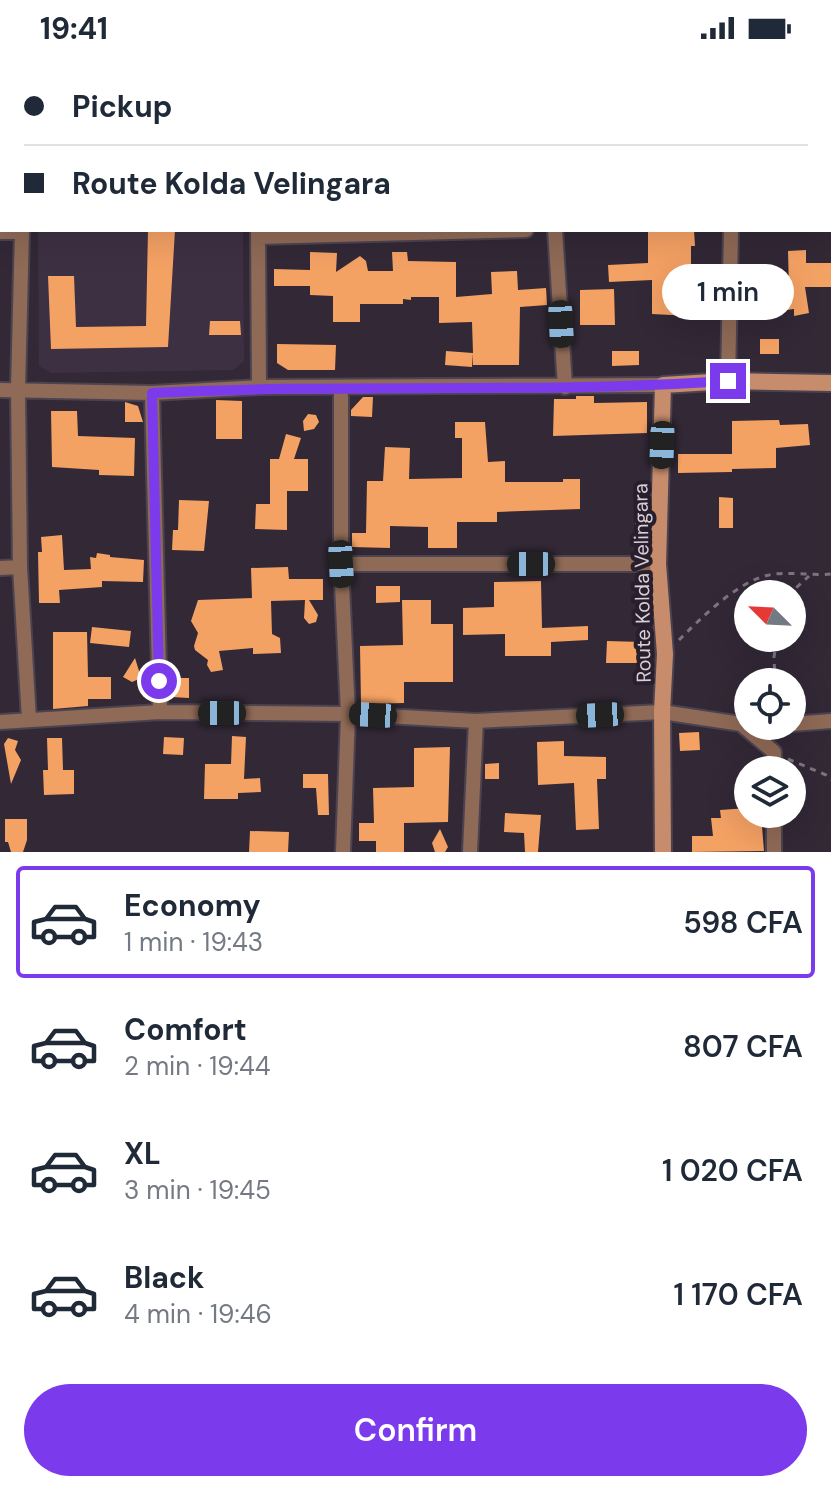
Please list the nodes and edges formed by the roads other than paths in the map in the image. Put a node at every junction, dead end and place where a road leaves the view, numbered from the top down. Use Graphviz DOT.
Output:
graph roads {
  1 [pos="22,232"];
  2 [pos="392,232"];
  3 [pos="555,232"];
  4 [pos="731,232"];
  5 [pos="258,234"];
  6 [pos="728,381"];
  7 [pos="831,383"];
  8 [pos="663,385"];
  9 [pos="259,387"];
  10 [pos="341,387"];
  11 [pos="565,387"];
  12 [pos="18,389"];
  13 [pos="0,390"];
  14 [pos="152,393"];
  15 [pos="341,564"];
  16 [pos="658,564"];
  17 [pos="20,567"];
  18 [pos="0,568"];
  19 [pos="160,712"];
  20 [pos="662,712"];
  21 [pos="348,714"];
  22 [pos="29,720"];
  23 [pos="476,721"];
  24 [pos="831,721"];
  25 [pos="1,723"];
  26 [pos="734,723"];
  27 [pos="806,723"];
  28 [pos="761,740"];
  29 [pos="774,756"];
  30 [pos="774,828"];
  31 [pos="343,852"];
  32 [pos="470,852"];
  33 [pos="663,852"];
  34 [pos="774,852"];
  1 -- 12 [label="street"];
  2 -- 5 [label="street"];
  3 -- 11 [label="street"];
  4 -- 6 [label="street"];
  5 -- 9 [label="street"];
  6 -- 7 [label="main road"];
  6 -- 8 [label="main road"];
  8 -- 11 [label="street"];
  8 -- 16 [label="main road, Route Kolda Velingara"];
  9 -- 10 [label="street"];
  9 -- 14 [label="street"];
  10 -- 11 [label="street"];
  10 -- 15 [label="street"];
  12 -- 13 [label="street"];
  12 -- 14 [label="street"];
  12 -- 17 [label="street"];
  14 -- 19 [label="street"];
  15 -- 16 [label="street"];
  15 -- 21 [label="street"];
  16 -- 20 [label="main road, Route Kolda Velingara"];
  17 -- 18 [label="street"];
  17 -- 22 [label="street"];
  19 -- 21 [label="street"];
  19 -- 22 [label="street"];
  20 -- 23 [label="street"];
  20 -- 26 [label="street"];
  20 -- 33 [label="main road, Route Kolda Velingara"];
  21 -- 23 [label="street"];
  21 -- 31 [label="street"];
  22 -- 25 [label="street"];
  23 -- 32 [label="street"];
  24 -- 27 [label="street"];
  28 -- 29 [label="street"];
  30 -- 34 [label="street"];
}
